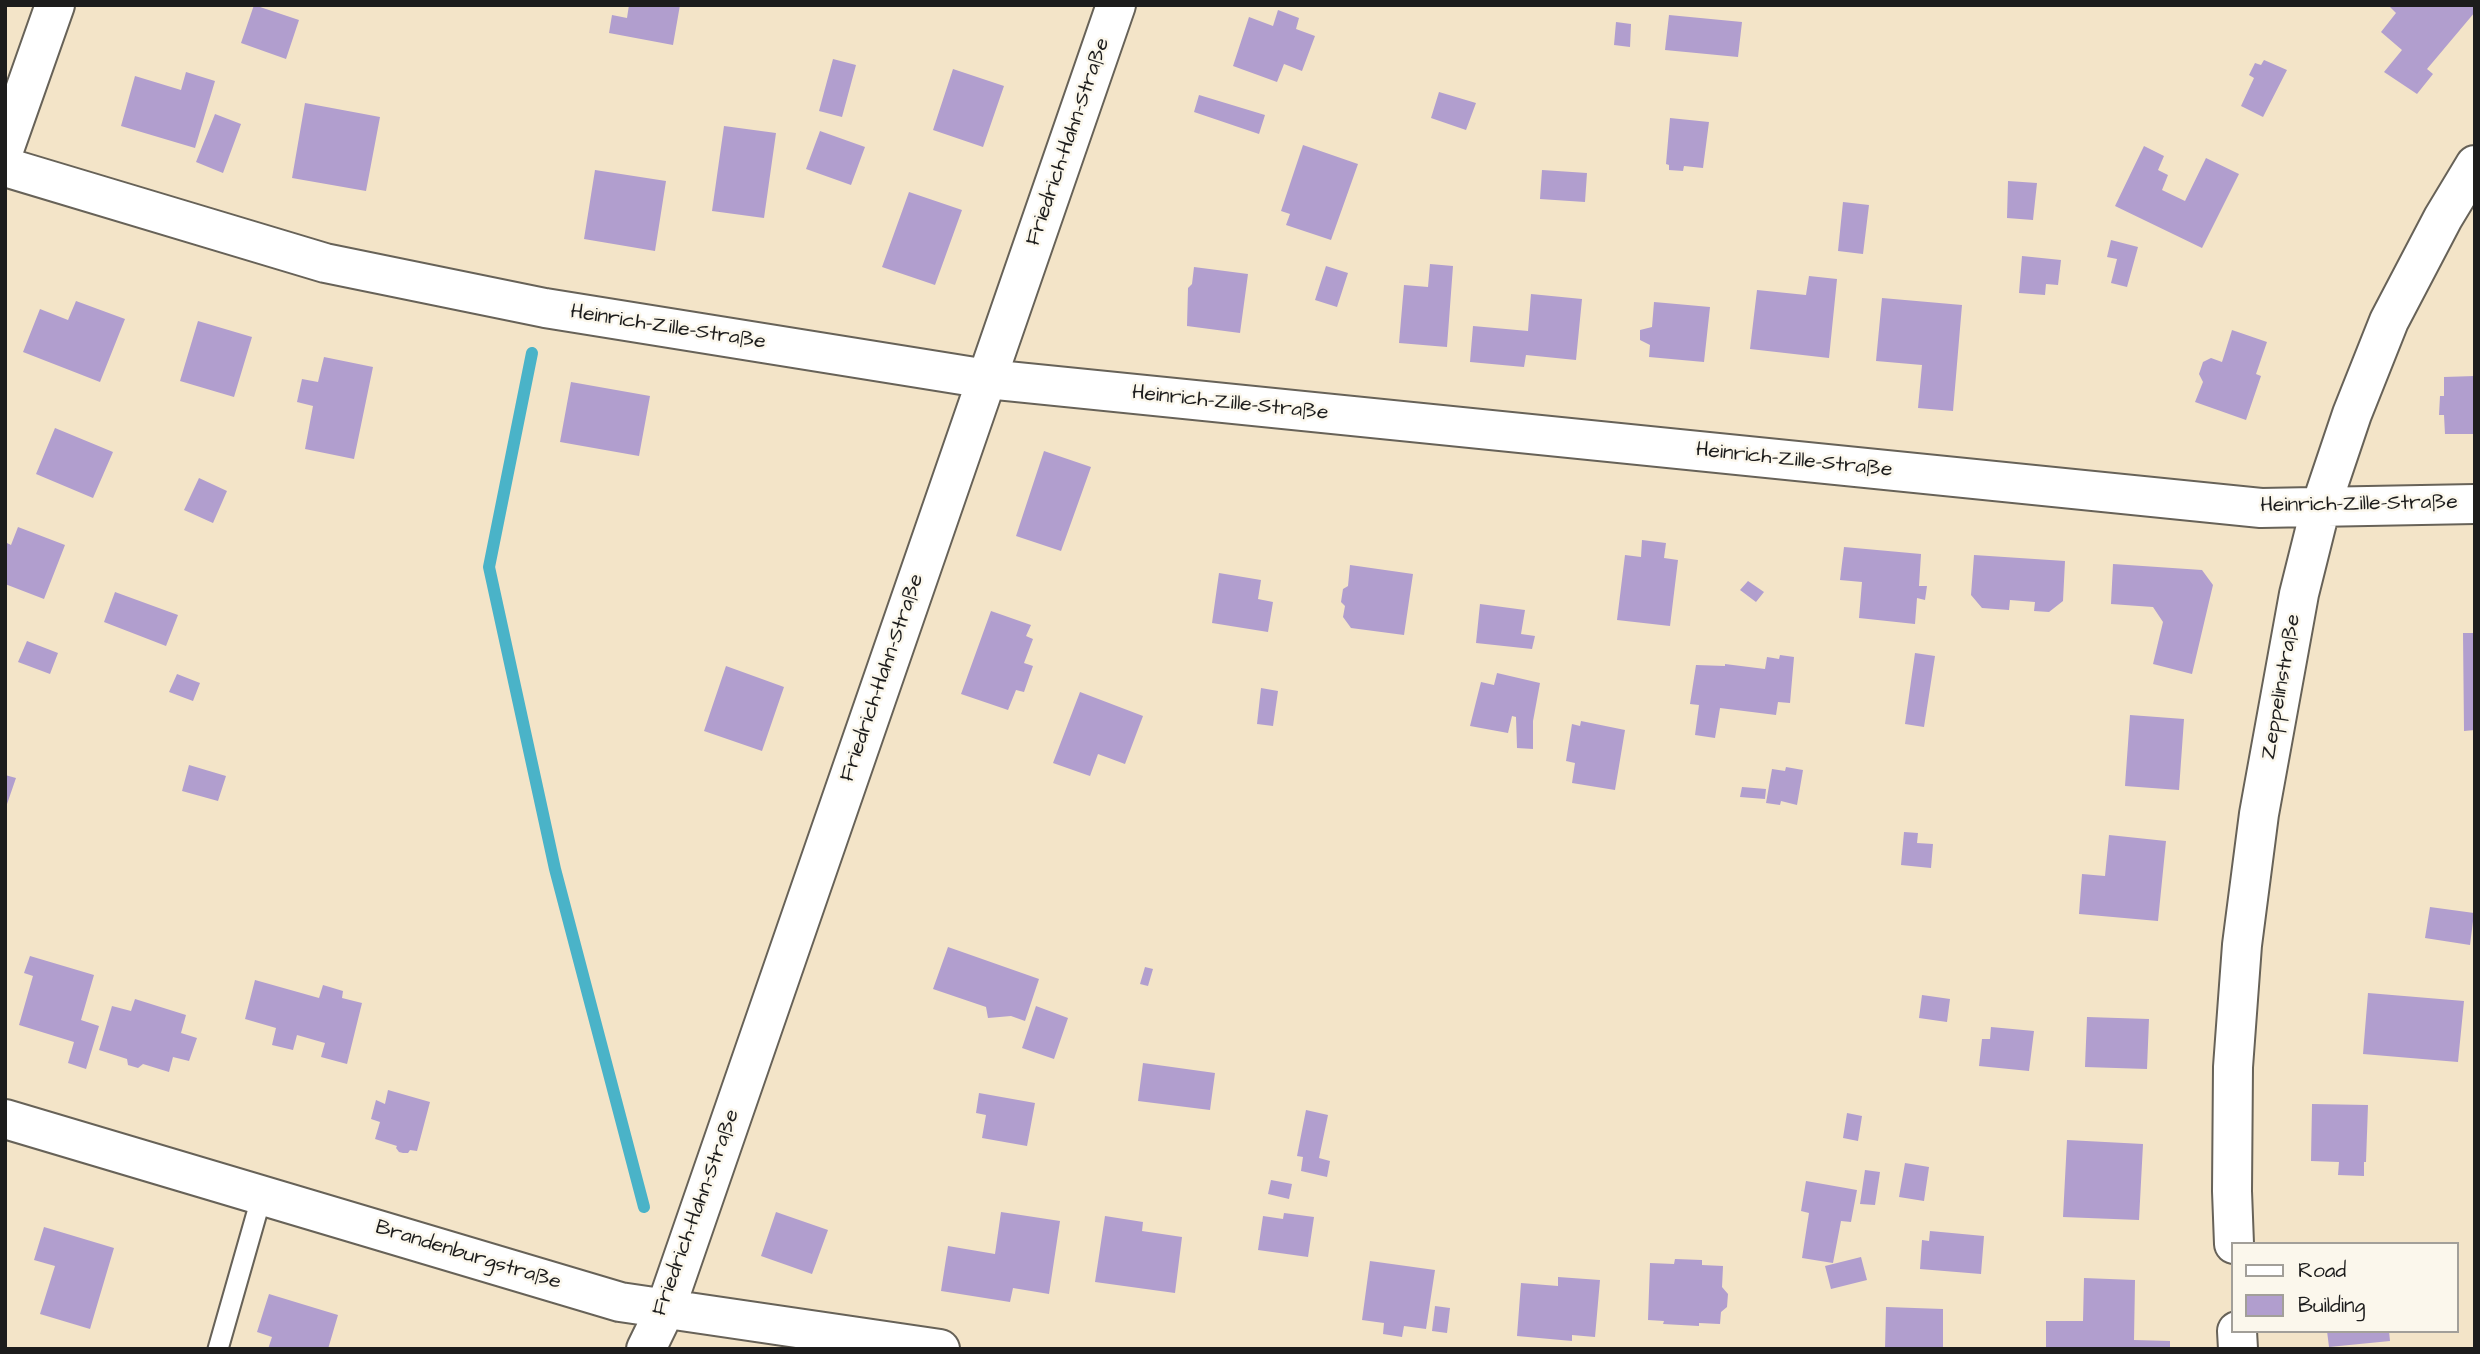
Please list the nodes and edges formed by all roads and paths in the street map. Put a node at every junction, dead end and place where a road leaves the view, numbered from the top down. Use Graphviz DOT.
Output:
graph roads {
  1 [pos="55,5"];
  2 [pos="1116,5"];
  3 [pos="5,147"];
  4 [pos="2475,165"];
  5 [pos="5,167"];
  6 [pos="987,379"];
  7 [pos="2475,503"];
  8 [pos="2322,506"];
  9 [pos="5,1119"];
  10 [pos="262,1195"];
  11 [pos="2234,1242"];
  12 [pos="664,1310"];
  13 [pos="218,1349"];
  14 [pos="646,1349"];
  15 [pos="940,1349"];
  1 -- 3 [label="street"];
  2 -- 6 [label="street, Friedrich-Hahn-Straße"];
  4 -- 8 [label="street, Zeppelinstraße"];
  5 -- 6 [label="street, Heinrich-Zille-Straße"];
  6 -- 8 [label="street, Heinrich-Zille-Straße"];
  6 -- 12 [label="street, Friedrich-Hahn-Straße"];
  7 -- 8 [label="street, Heinrich-Zille-Straße"];
  8 -- 11 [label="street, Zeppelinstraße"];
  9 -- 10 [label="street, Brandenburgstraße"];
  10 -- 12 [label="street, Brandenburgstraße"];
  10 -- 13 [label="lane"];
  12 -- 14 [label="street, Friedrich-Hahn-Straße"];
  12 -- 15 [label="street, Brandenburgstraße"];
}
